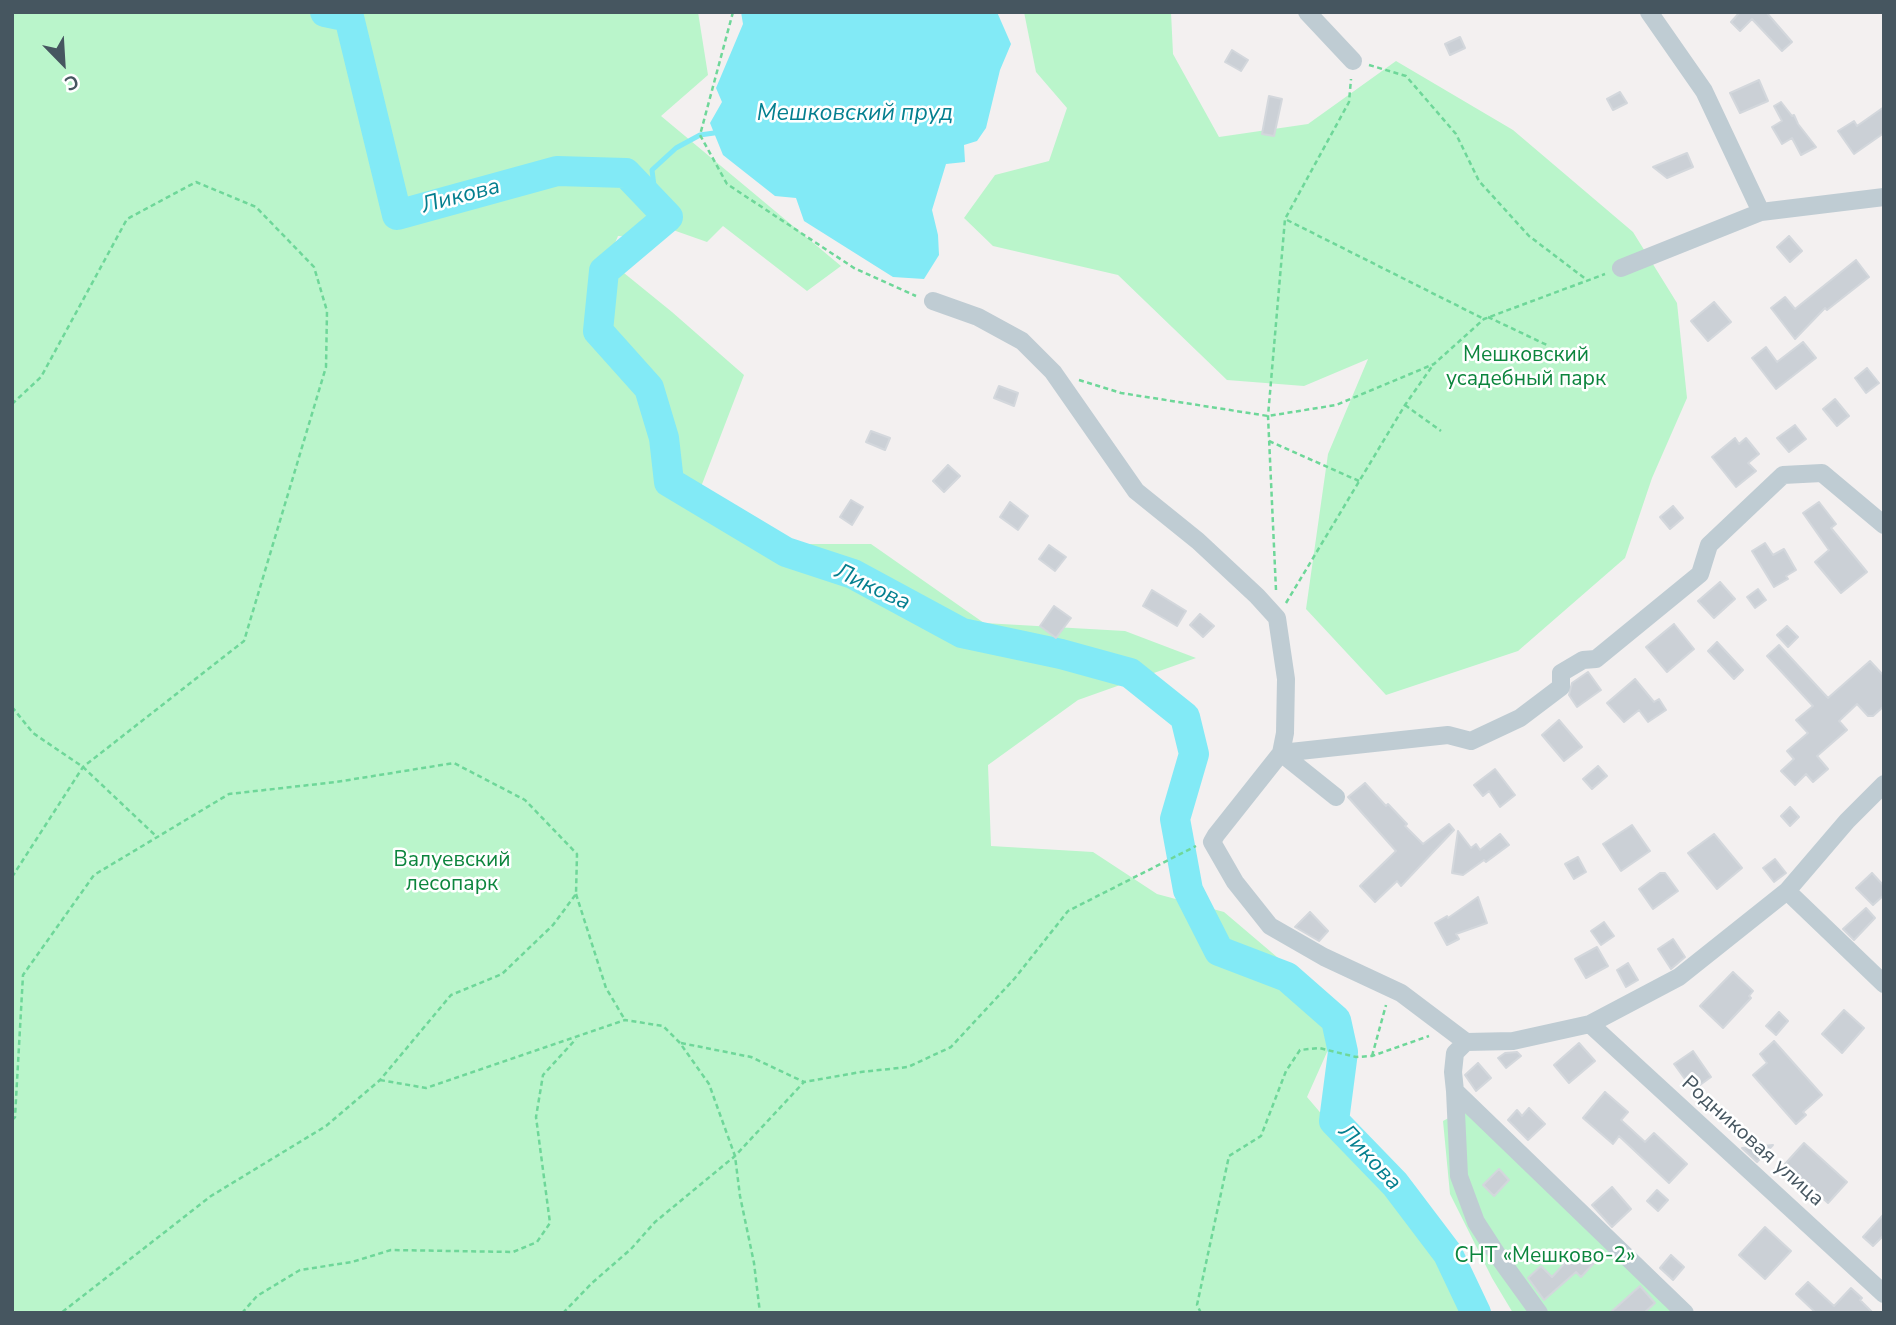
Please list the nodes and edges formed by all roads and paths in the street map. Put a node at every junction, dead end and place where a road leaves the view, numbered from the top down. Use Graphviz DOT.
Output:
graph roads {
  1 [pos="733,12"];
  2 [pos="1307,12"];
  3 [pos="1648,12"];
  4 [pos="1353,61"];
  5 [pos="1884,197"];
  6 [pos="1761,212"];
  7 [pos="1285,219"];
  8 [pos="1621,268"];
  9 [pos="1587,280"];
  10 [pos="933,301"];
  11 [pos="1486,318"];
  12 [pos="1549,346"];
  13 [pos="1434,364"];
  14 [pos="1053,372"];
  15 [pos="12,404"];
  16 [pos="1405,405"];
  17 [pos="1268,415"];
  18 [pos="1441,431"];
  19 [pos="1269,441"];
  20 [pos="1360,482"];
  21 [pos="1884,524"];
  22 [pos="1276,591"];
  23 [pos="1277,618"];
  24 [pos="12,708"];
  25 [pos="1281,753"];
  26 [pos="83,767"];
  27 [pos="1884,784"];
  28 [pos="1336,797"];
  29 [pos="157,837"];
  30 [pos="1201,844"];
  31 [pos="12,877"];
  32 [pos="1787,891"];
  33 [pos="576,894"];
  34 [pos="1884,984"];
  35 [pos="1390,988"];
  36 [pos="625,1020"];
  37 [pos="1590,1024"];
  38 [pos="1447,1030"];
  39 [pos="578,1036"];
  40 [pos="1466,1042"];
  41 [pos="680,1043"];
  42 [pos="1371,1056"];
  43 [pos="380,1080"];
  44 [pos="804,1082"];
  45 [pos="1455,1091"];
  46 [pos="12,1120"];
  47 [pos="735,1156"];
  48 [pos="1884,1294"];
  49 [pos="61,1313"];
  50 [pos="242,1313"];
  51 [pos="563,1313"];
  52 [pos="760,1313"];
  53 [pos="1201,1313"];
  54 [pos="1539,1313"];
  55 [pos="1685,1313"];
  1 -- 10 [label="path"];
  2 -- 4 [label="street"];
  3 -- 6 [label="street"];
  4 -- 7 [label="path"];
  4 -- 9 [label="path"];
  5 -- 6 [label="street"];
  6 -- 8 [label="street"];
  7 -- 11 [label="path"];
  7 -- 17 [label="path"];
  8 -- 9 [label="path"];
  9 -- 11 [label="path"];
  10 -- 14 [label="street"];
  11 -- 12 [label="path"];
  11 -- 13 [label="path"];
  13 -- 16 [label="path"];
  13 -- 17 [label="path"];
  14 -- 17 [label="path"];
  14 -- 23 [label="street"];
  15 -- 26 [label="path"];
  16 -- 18 [label="path"];
  16 -- 20 [label="path"];
  17 -- 19 [label="path"];
  19 -- 20 [label="path"];
  19 -- 22 [label="path"];
  20 -- 23 [label="path"];
  21 -- 25 [label="street"];
  23 -- 25 [label="street"];
  24 -- 26 [label="path"];
  25 -- 28 [label="street"];
  25 -- 35 [label="street"];
  26 -- 29 [label="path"];
  26 -- 31 [label="path"];
  27 -- 32 [label="street"];
  29 -- 33 [label="path"];
  29 -- 46 [label="path"];
  30 -- 44 [label="path"];
  32 -- 34 [label="street"];
  32 -- 37 [label="street"];
  33 -- 36 [label="path"];
  33 -- 43 [label="path"];
  35 -- 38 [label="street"];
  35 -- 42 [label="path"];
  36 -- 39 [label="path"];
  36 -- 41 [label="path"];
  37 -- 40 [label="street"];
  37 -- 48 [label="street, Родниковая улица"];
  38 -- 40 [label="street"];
  38 -- 42 [label="path"];
  39 -- 43 [label="path"];
  39 -- 50 [label="path"];
  40 -- 45 [label="street"];
  41 -- 44 [label="path"];
  41 -- 47 [label="path"];
  42 -- 53 [label="path"];
  43 -- 49 [label="path"];
  44 -- 47 [label="path"];
  45 -- 54 [label="street"];
  45 -- 55 [label="street"];
  47 -- 51 [label="path"];
  47 -- 52 [label="path"];
}
